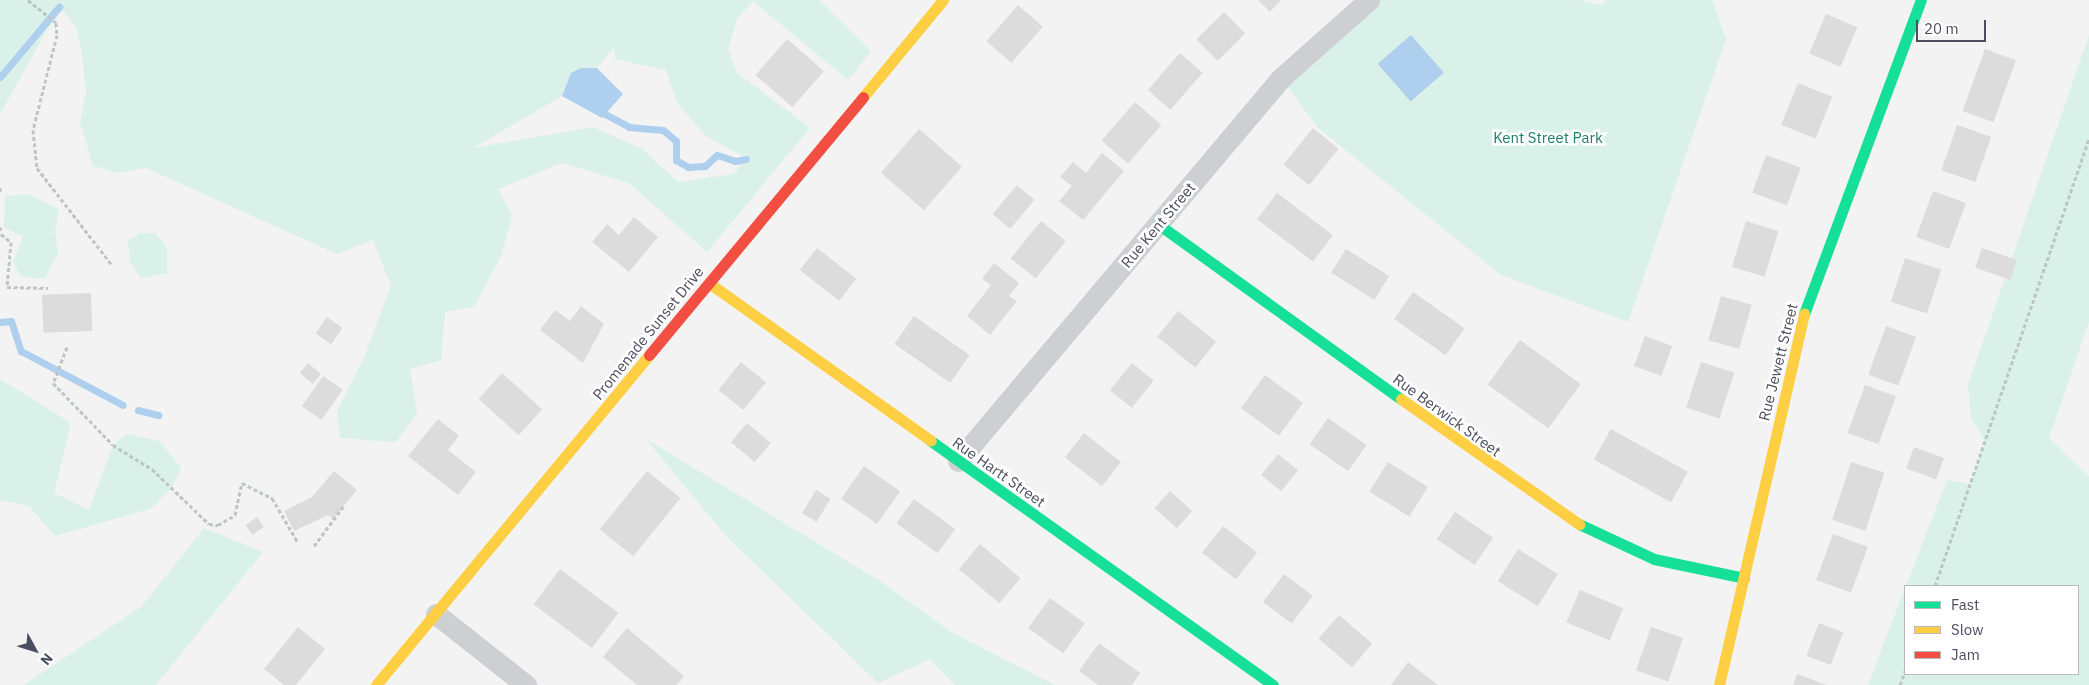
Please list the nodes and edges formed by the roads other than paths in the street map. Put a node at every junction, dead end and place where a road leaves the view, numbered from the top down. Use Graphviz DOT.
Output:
graph roads {
  1 [pos="943,0"];
  2 [pos="1369,0"];
  3 [pos="1921,0"];
  4 [pos="1158,224"];
  5 [pos="708,283"];
  6 [pos="958,461"];
  7 [pos="1744,578"];
  8 [pos="436,614"];
  9 [pos="376,685"];
  10 [pos="526,685"];
  11 [pos="1273,685"];
  12 [pos="1719,685"];
  1 -- 5 [label="street, Promenade Sunset Drive"];
  2 -- 4 [label="street, Rue Kent Street"];
  3 -- 7 [label="street, Rue Jewett Street"];
  4 -- 6 [label="street, Rue Kent Street"];
  4 -- 7 [label="street, Rue Berwick Street"];
  5 -- 6 [label="street, Rue Hartt Street"];
  5 -- 8 [label="street, Promenade Sunset Drive"];
  6 -- 11 [label="street, Rue Hartt Street"];
  7 -- 12 [label="street, Rue Jewett Street"];
  8 -- 9 [label="street, Promenade Sunset Drive"];
  8 -- 10 [label="street"];
}
